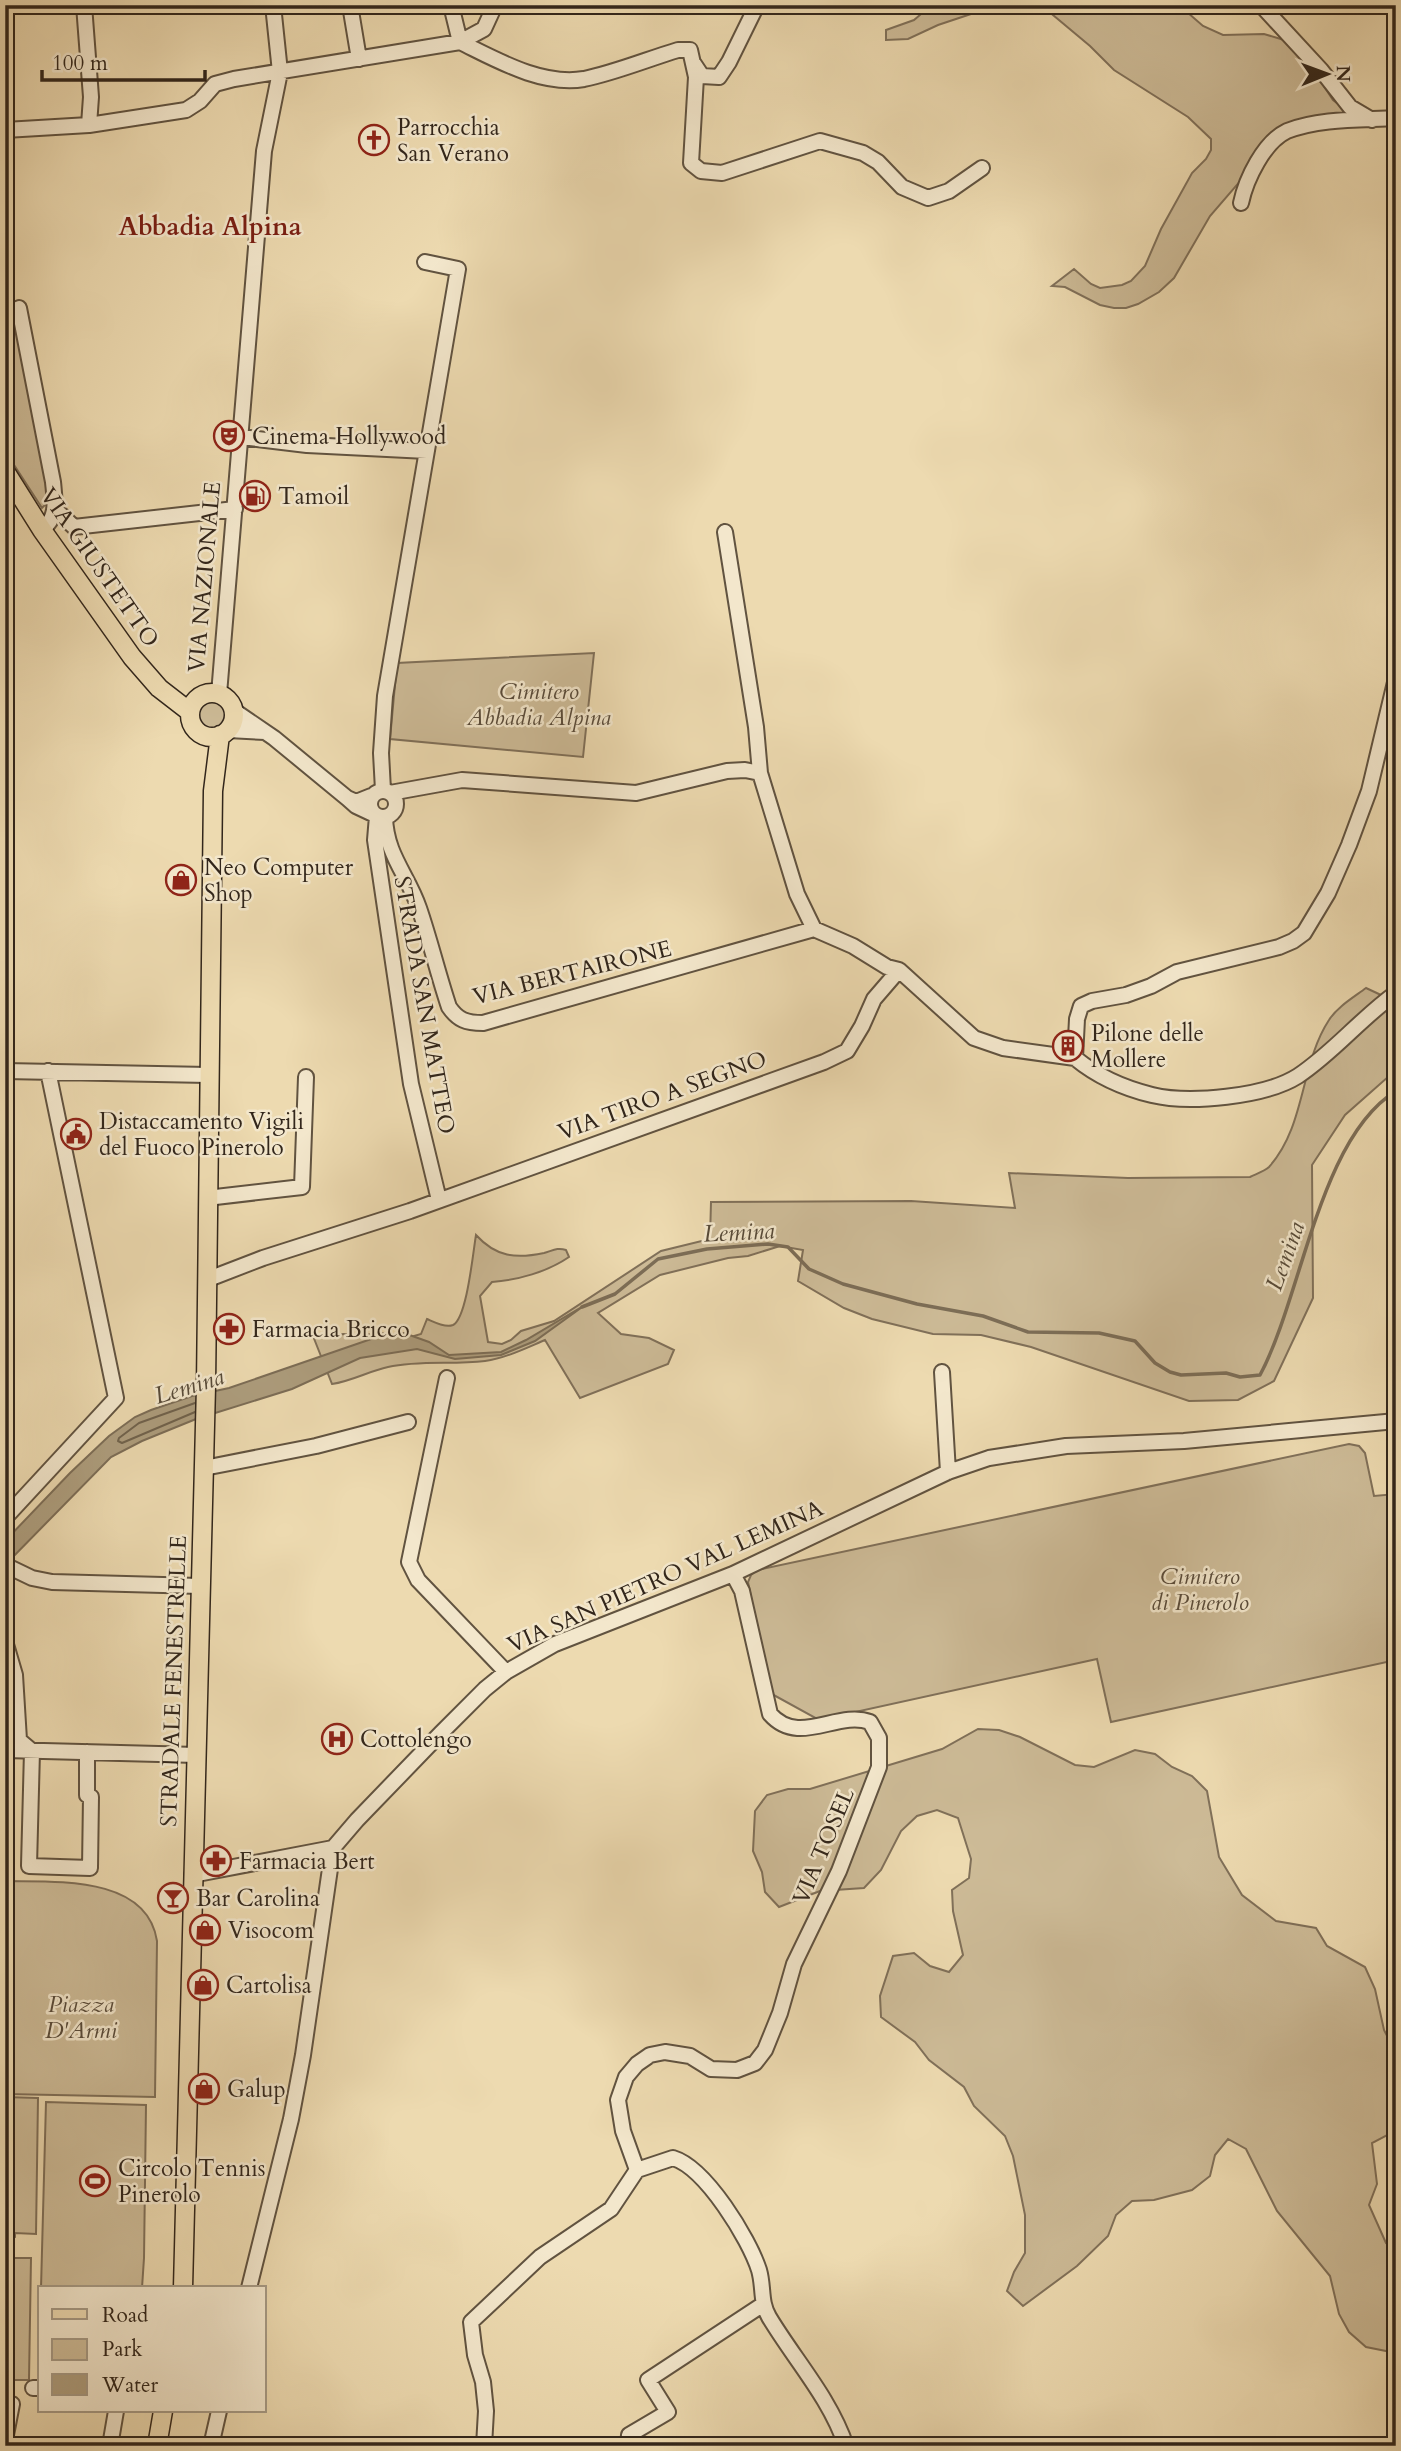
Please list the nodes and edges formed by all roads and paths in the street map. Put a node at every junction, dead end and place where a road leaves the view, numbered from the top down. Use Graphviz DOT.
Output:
graph roads {
  1 [pos="84,5"];
  2 [pos="273,5"];
  3 [pos="350,5"];
  4 [pos="451,5"];
  5 [pos="495,5"];
  6 [pos="757,5"];
  7 [pos="1261,5"];
  8 [pos="460,42"];
  9 [pos="359,59"];
  10 [pos="694,63"];
  11 [pos="279,72"];
  12 [pos="1396,118"];
  13 [pos="1372,120"];
  14 [pos="89,125"];
  15 [pos="5,130"];
  16 [pos="982,168"];
  17 [pos="1241,203"];
  18 [pos="425,262"];
  19 [pos="19,308"];
  20 [pos="241,437"];
  21 [pos="1396,441"];
  22 [pos="427,451"];
  23 [pos="5,471"];
  24 [pos="1396,474"];
  25 [pos="234,509"];
  26 [pos="56,510"];
  27 [pos="42,530"];
  28 [pos="725,532"];
  29 [pos="1396,678"];
  30 [pos="219,694"];
  31 [pos="193,706"];
  32 [pos="233,709"];
  33 [pos="224,732"];
  34 [pos="265,732"];
  35 [pos="202,734"];
  36 [pos="215,768"];
  37 [pos="760,773"];
  38 [pos="382,793"];
  39 [pos="347,798"];
  40 [pos="378,816"];
  41 [pos="814,929"];
  42 [pos="899,970"];
  43 [pos="1396,993"];
  44 [pos="1075,1058"];
  45 [pos="5,1071"];
  46 [pos="48,1071"];
  47 [pos="208,1075"];
  48 [pos="306,1077"];
  49 [pos="206,1198"];
  50 [pos="439,1200"];
  51 [pos="206,1280"];
  52 [pos="942,1372"];
  53 [pos="447,1378"];
  54 [pos="408,1422"];
  55 [pos="1396,1422"];
  56 [pos="204,1468"];
  57 [pos="948,1472"];
  58 [pos="5,1518"];
  59 [pos="8,1567"];
  60 [pos="733,1574"];
  61 [pos="200,1586"];
  62 [pos="5,1641"];
  63 [pos="506,1672"];
  64 [pos="5,1750"];
  65 [pos="32,1751"];
  66 [pos="87,1752"];
  67 [pos="197,1755"];
  68 [pos="333,1849"];
  69 [pos="192,1875"];
  70 [pos="637,2170"];
  71 [pos="183,2286"];
  72 [pos="249,2286"];
  73 [pos="762,2305"];
  74 [pos="12,2404"];
  75 [pos="116,2412"];
  76 [pos="163,2412"];
  77 [pos="219,2412"];
  78 [pos="5,2440"];
  79 [pos="110,2446"];
  80 [pos="157,2446"];
  81 [pos="211,2446"];
  82 [pos="484,2446"];
  83 [pos="628,2446"];
  84 [pos="846,2446"];
  1 -- 14 [label="street"];
  2 -- 11 [label="street, VIA NAZIONALE"];
  3 -- 9 [label="street"];
  4 -- 8 [label="street"];
  5 -- 8 [label="street"];
  6 -- 10 [label="street"];
  7 -- 13 [label="street"];
  8 -- 9 [label="street"];
  8 -- 10 [label="street"];
  9 -- 11 [label="street"];
  10 -- 16 [label="street"];
  11 -- 14 [label="street"];
  11 -- 20 [label="street, VIA NAZIONALE"];
  12 -- 13 [label="street"];
  13 -- 17 [label="street"];
  14 -- 15 [label="street"];
  18 -- 22 [label="street"];
  19 -- 26 [label="street"];
  20 -- 22 [label="street"];
  20 -- 25 [label="street, VIA NAZIONALE"];
  21 -- 24 [label="street"];
  22 -- 38 [label="street"];
  23 -- 27 [label="main road, VIA GIUSTETTO"];
  25 -- 26 [label="street"];
  25 -- 30 [label="street, VIA NAZIONALE"];
  26 -- 27 [label="street"];
  27 -- 31 [label="main road, VIA GIUSTETTO"];
  28 -- 37 [label="street"];
  29 -- 44 [label="street"];
  30 -- 31 [label="main road, VIA NAZIONALE"];
  30 -- 32 [label="main road, VIA NAZIONALE"];
  31 -- 35 [label="main road"];
  32 -- 33 [label="main road"];
  32 -- 34 [label="street"];
  33 -- 34 [label="street"];
  33 -- 35 [label="main road"];
  33 -- 36 [label="main road"];
  34 -- 39 [label="street"];
  35 -- 36 [label="main road"];
  36 -- 47 [label="main road"];
  37 -- 38 [label="street"];
  37 -- 41 [label="street"];
  38 -- 39 [label="street"];
  38 -- 40 [label="street"];
  38 -- 40 [label="street"];
  39 -- 40 [label="street"];
  40 -- 41 [label="street, VIA BERTAIRONE"];
  40 -- 50 [label="street, STRADA SAN MATTEO"];
  41 -- 42 [label="street"];
  42 -- 44 [label="street"];
  42 -- 50 [label="street, VIA TIRO A SEGNO"];
  43 -- 44 [label="street"];
  45 -- 46 [label="street"];
  46 -- 47 [label="street"];
  46 -- 58 [label="street"];
  47 -- 49 [label="main road, STRADALE FENESTRELLE"];
  48 -- 49 [label="street"];
  49 -- 51 [label="main road, STRADALE FENESTRELLE"];
  50 -- 51 [label="street, VIA TIRO A SEGNO"];
  51 -- 56 [label="main road, STRADALE FENESTRELLE"];
  52 -- 57 [label="street"];
  53 -- 63 [label="street"];
  54 -- 56 [label="street"];
  55 -- 57 [label="street, VIA SAN PIETRO VAL LEMINA"];
  56 -- 61 [label="main road, STRADALE FENESTRELLE"];
  57 -- 60 [label="street, VIA SAN PIETRO VAL LEMINA"];
  59 -- 61 [label="street"];
  60 -- 63 [label="street, VIA SAN PIETRO VAL LEMINA"];
  60 -- 70 [label="street, VIA TOSEL"];
  61 -- 67 [label="main road, STRADALE FENESTRELLE"];
  62 -- 65 [label="street"];
  63 -- 68 [label="street, VIA SAN PIETRO VAL LEMINA"];
  64 -- 65 [label="street"];
  65 -- 66 [label="street"];
  65 -- 66 [label="street"];
  66 -- 67 [label="street"];
  67 -- 69 [label="main road, STRADALE FENESTRELLE"];
  68 -- 69 [label="street"];
  68 -- 72 [label="street, VIA SAN PIETRO VAL LEMINA"];
  69 -- 71 [label="main road, STRADALE FENESTRELLE"];
  70 -- 73 [label="street"];
  70 -- 82 [label="street"];
  73 -- 83 [label="street"];
  73 -- 84 [label="street"];
  74 -- 78 [label="street"];
  75 -- 79 [label="street"];
  76 -- 80 [label="main road"];
  77 -- 81 [label="street"];
}
